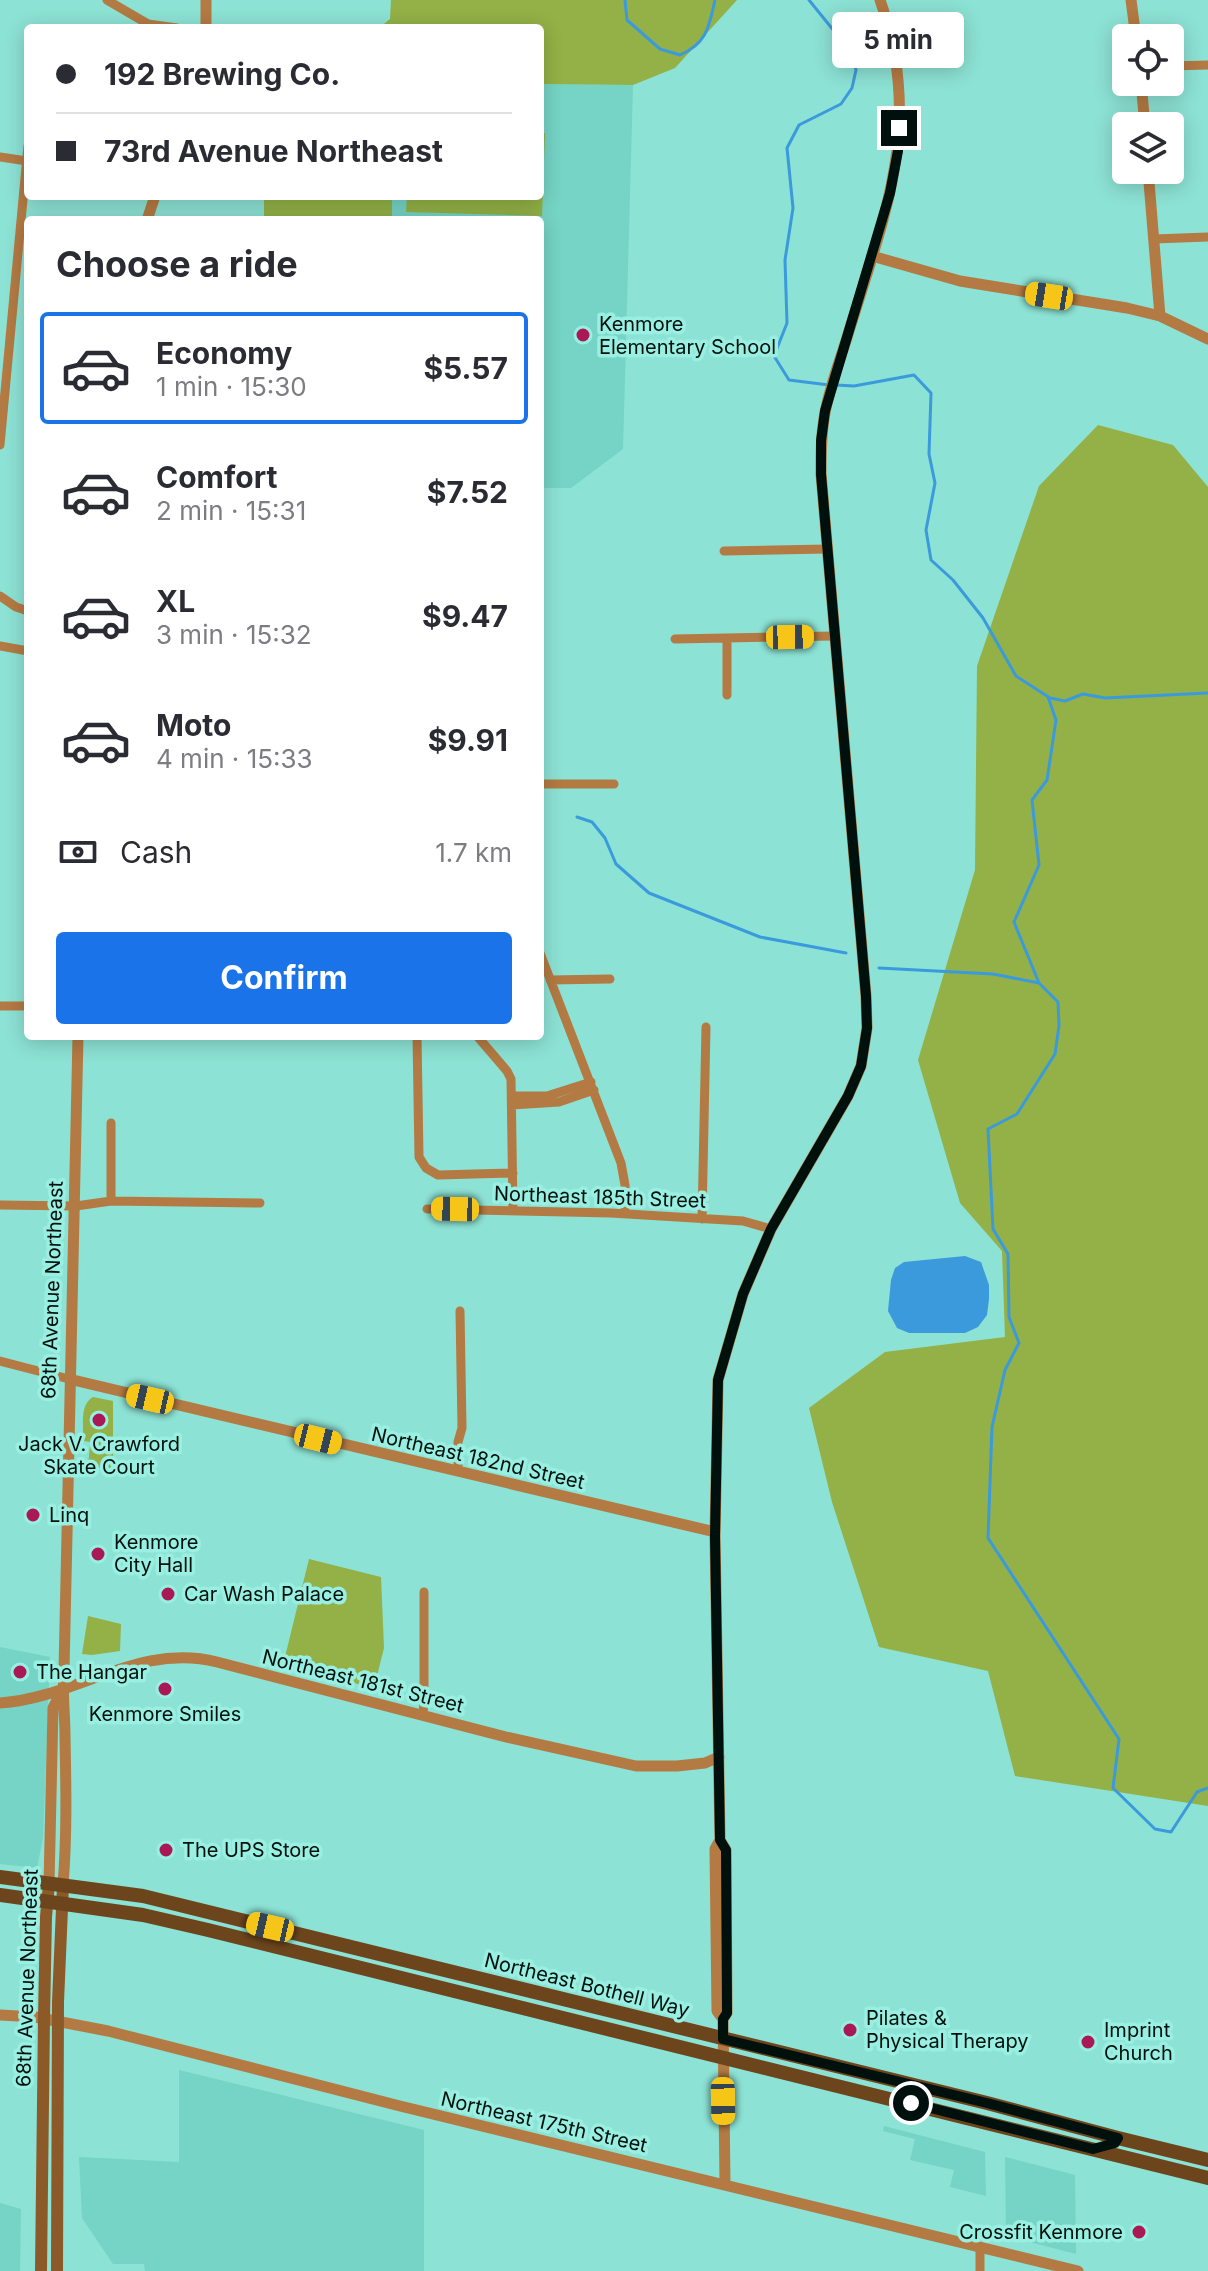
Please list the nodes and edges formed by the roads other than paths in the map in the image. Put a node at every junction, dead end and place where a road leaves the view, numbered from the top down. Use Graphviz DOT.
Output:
graph roads {
  1 [pos="107,0"];
  2 [pos="206,0"];
  3 [pos="880,0"];
  4 [pos="1131,0"];
  5 [pos="148,24"];
  6 [pos="206,24"];
  7 [pos="1134,24"];
  8 [pos="1208,65"];
  9 [pos="1184,66"];
  10 [pos="0,157"];
  11 [pos="24,161"];
  12 [pos="1149,184"];
  13 [pos="24,193"];
  14 [pos="1208,237"];
  15 [pos="1154,239"];
  16 [pos="872,256"];
  17 [pos="1160,316"];
  18 [pos="1208,339"];
  19 [pos="0,445"];
  20 [pos="827,549"];
  21 [pos="724,551"];
  22 [pos="0,596"];
  23 [pos="24,610"];
  24 [pos="834,636"];
  25 [pos="675,639"];
  26 [pos="727,639"];
  27 [pos="0,646"];
  28 [pos="24,650"];
  29 [pos="727,695"];
  30 [pos="544,784"];
  31 [pos="614,784"];
  32 [pos="544,964"];
  33 [pos="610,979"];
  34 [pos="550,980"];
  35 [pos="0,1006"];
  36 [pos="24,1006"];
  37 [pos="706,1027"];
  38 [pos="78,1040"];
  39 [pos="417,1040"];
  40 [pos="480,1040"];
  41 [pos="593,1086"];
  42 [pos="512,1100"];
  43 [pos="111,1123"];
  44 [pos="513,1173"];
  45 [pos="111,1201"];
  46 [pos="260,1203"];
  47 [pos="0,1205"];
  48 [pos="76,1206"];
  49 [pos="427,1209"];
  50 [pos="513,1210"];
  51 [pos="625,1214"];
  52 [pos="702,1219"];
  53 [pos="771,1229"];
  54 [pos="460,1311"];
  55 [pos="0,1361"];
  56 [pos="69,1379"];
  57 [pos="458,1471"];
  58 [pos="715,1532"];
  59 [pos="424,1592"];
  60 [pos="62,1689"];
  61 [pos="0,1703"];
  62 [pos="423,1714"];
  63 [pos="719,1757"];
  64 [pos="0,1877"];
  65 [pos="56,1885"];
  66 [pos="0,1895"];
  67 [pos="55,1902"];
  68 [pos="0,2015"];
  69 [pos="44,2018"];
  70 [pos="58,2021"];
  71 [pos="723,2039"];
  72 [pos="723,2058"];
  73 [pos="1118,2138"];
  74 [pos="1093,2149"];
  75 [pos="1208,2160"];
  76 [pos="1208,2178"];
  77 [pos="725,2183"];
  78 [pos="980,2247"];
  79 [pos="41,2271"];
  80 [pos="57,2271"];
  81 [pos="980,2271"];
  82 [pos="1078,2271"];
  1 -- 5 [label="street"];
  2 -- 6 [label="street"];
  3 -- 16 [label="street"];
  4 -- 7 [label="street"];
  8 -- 9 [label="street"];
  10 -- 11 [label="street"];
  12 -- 15 [label="street"];
  13 -- 19 [label="street"];
  14 -- 15 [label="street"];
  15 -- 17 [label="street"];
  16 -- 17 [label="street"];
  16 -- 20 [label="street"];
  17 -- 18 [label="street"];
  20 -- 21 [label="street"];
  20 -- 24 [label="street"];
  22 -- 23 [label="street"];
  24 -- 26 [label="street"];
  24 -- 53 [label="street"];
  25 -- 26 [label="street"];
  26 -- 29 [label="street"];
  27 -- 28 [label="street"];
  30 -- 31 [label="street"];
  32 -- 34 [label="street"];
  33 -- 34 [label="street"];
  34 -- 41 [label="street"];
  35 -- 36 [label="street"];
  37 -- 52 [label="street"];
  38 -- 48 [label="street, 68th Avenue Northeast"];
  39 -- 44 [label="street"];
  40 -- 42 [label="street"];
  41 -- 42 [label="street"];
  41 -- 51 [label="street"];
  42 -- 44 [label="street"];
  43 -- 45 [label="street"];
  44 -- 50 [label="street"];
  45 -- 46 [label="street"];
  45 -- 48 [label="street"];
  47 -- 48 [label="street"];
  48 -- 56 [label="street, 68th Avenue Northeast"];
  49 -- 50 [label="street, Northeast 185th Street"];
  50 -- 51 [label="street, Northeast 185th Street"];
  51 -- 52 [label="street, Northeast 185th Street"];
  52 -- 53 [label="street, Northeast 185th Street"];
  53 -- 58 [label="street"];
  54 -- 57 [label="street"];
  55 -- 56 [label="street, Northeast 182nd Street"];
  56 -- 57 [label="street, Northeast 182nd Street"];
  56 -- 60 [label="street, 68th Avenue Northeast"];
  57 -- 58 [label="street, Northeast 182nd Street"];
  58 -- 63 [label="street"];
  59 -- 62 [label="street"];
  60 -- 61 [label="street, Northeast 181st Street"];
  60 -- 62 [label="street, Northeast 181st Street"];
  60 -- 65 [label="street, 68th Avenue Northeast"];
  62 -- 63 [label="street, Northeast 181st Street"];
  63 -- 71 [label="street"];
  64 -- 65 [label="main road, Northeast Bothell Way"];
  65 -- 67 [label="main road, 68th Avenue Northeast"];
  65 -- 71 [label="main road, Northeast Bothell Way"];
  66 -- 67 [label="main road, Northeast Bothell Way"];
  67 -- 69 [label="main road, 68th Avenue Northeast"];
  67 -- 70 [label="main road, 68th Avenue Northeast"];
  67 -- 72 [label="main road, Northeast Bothell Way"];
  68 -- 69 [label="street, Northeast 175th Street"];
  69 -- 70 [label="street, Northeast 175th Street"];
  69 -- 79 [label="main road, 68th Avenue Northeast"];
  70 -- 77 [label="street, Northeast 175th Street"];
  70 -- 80 [label="main road, 68th Avenue Northeast"];
  71 -- 72 [label="street"];
  71 -- 73 [label="main road, Northeast Bothell Way"];
  72 -- 74 [label="main road, Northeast Bothell Way"];
  72 -- 77 [label="street"];
  73 -- 74 [label="main road"];
  73 -- 75 [label="main road, Northeast Bothell Way"];
  74 -- 76 [label="main road, Northeast Bothell Way"];
  77 -- 78 [label="street, Northeast 175th Street"];
  78 -- 81 [label="street"];
  78 -- 82 [label="street, Northeast 175th Street"];
}
